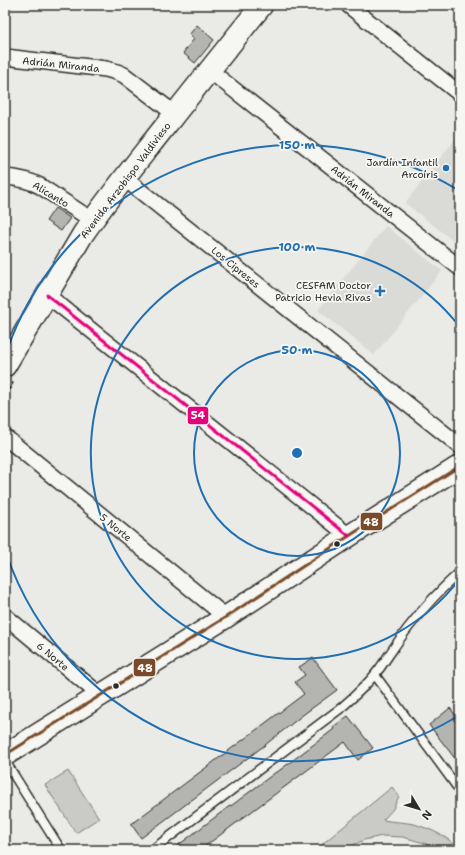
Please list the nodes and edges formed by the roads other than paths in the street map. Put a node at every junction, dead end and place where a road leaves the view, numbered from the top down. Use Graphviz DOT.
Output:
graph roads {
  1 [pos="262,5"];
  2 [pos="348,5"];
  3 [pos="5,57"];
  4 [pos="209,70"];
  5 [pos="460,94"];
  6 [pos="175,114"];
  7 [pos="5,177"];
  8 [pos="124,178"];
  9 [pos="92,220"];
  10 [pos="460,268"];
  11 [pos="47,295"];
  12 [pos="5,366"];
  13 [pos="5,436"];
  14 [pos="460,446"];
  15 [pos="460,466"];
  16 [pos="349,536"];
  17 [pos="460,572"];
  18 [pos="5,616"];
  19 [pos="226,617"];
  20 [pos="375,675"];
  21 [pos="100,695"];
  22 [pos="5,754"];
  23 [pos="5,761"];
  24 [pos="460,791"];
  25 [pos="61,850"];
  26 [pos="152,850"];
  1 -- 4 [label="street, Avenida Arzobispo Valdivieso"];
  2 -- 5 [label="street"];
  3 -- 6 [label="street, Adrián Miranda"];
  4 -- 6 [label="street, Avenida Arzobispo Valdivieso"];
  4 -- 10 [label="street, Adrián Miranda"];
  6 -- 8 [label="street, Avenida Arzobispo Valdivieso"];
  7 -- 9 [label="street, Alicanto"];
  8 -- 9 [label="street, Avenida Arzobispo Valdivieso"];
  8 -- 14 [label="street, Los Cipreses"];
  9 -- 11 [label="street, Avenida Arzobispo Valdivieso"];
  11 -- 12 [label="street, Avenida Arzobispo Valdivieso"];
  11 -- 16 [label="street"];
  13 -- 19 [label="street, 5 Norte"];
  15 -- 16 [label="street"];
  16 -- 19 [label="street"];
  17 -- 20 [label="lane"];
  18 -- 21 [label="street, 6 Norte"];
  19 -- 21 [label="street"];
  20 -- 24 [label="lane"];
  20 -- 26 [label="lane"];
  21 -- 22 [label="street"];
  23 -- 25 [label="lane"];
}
